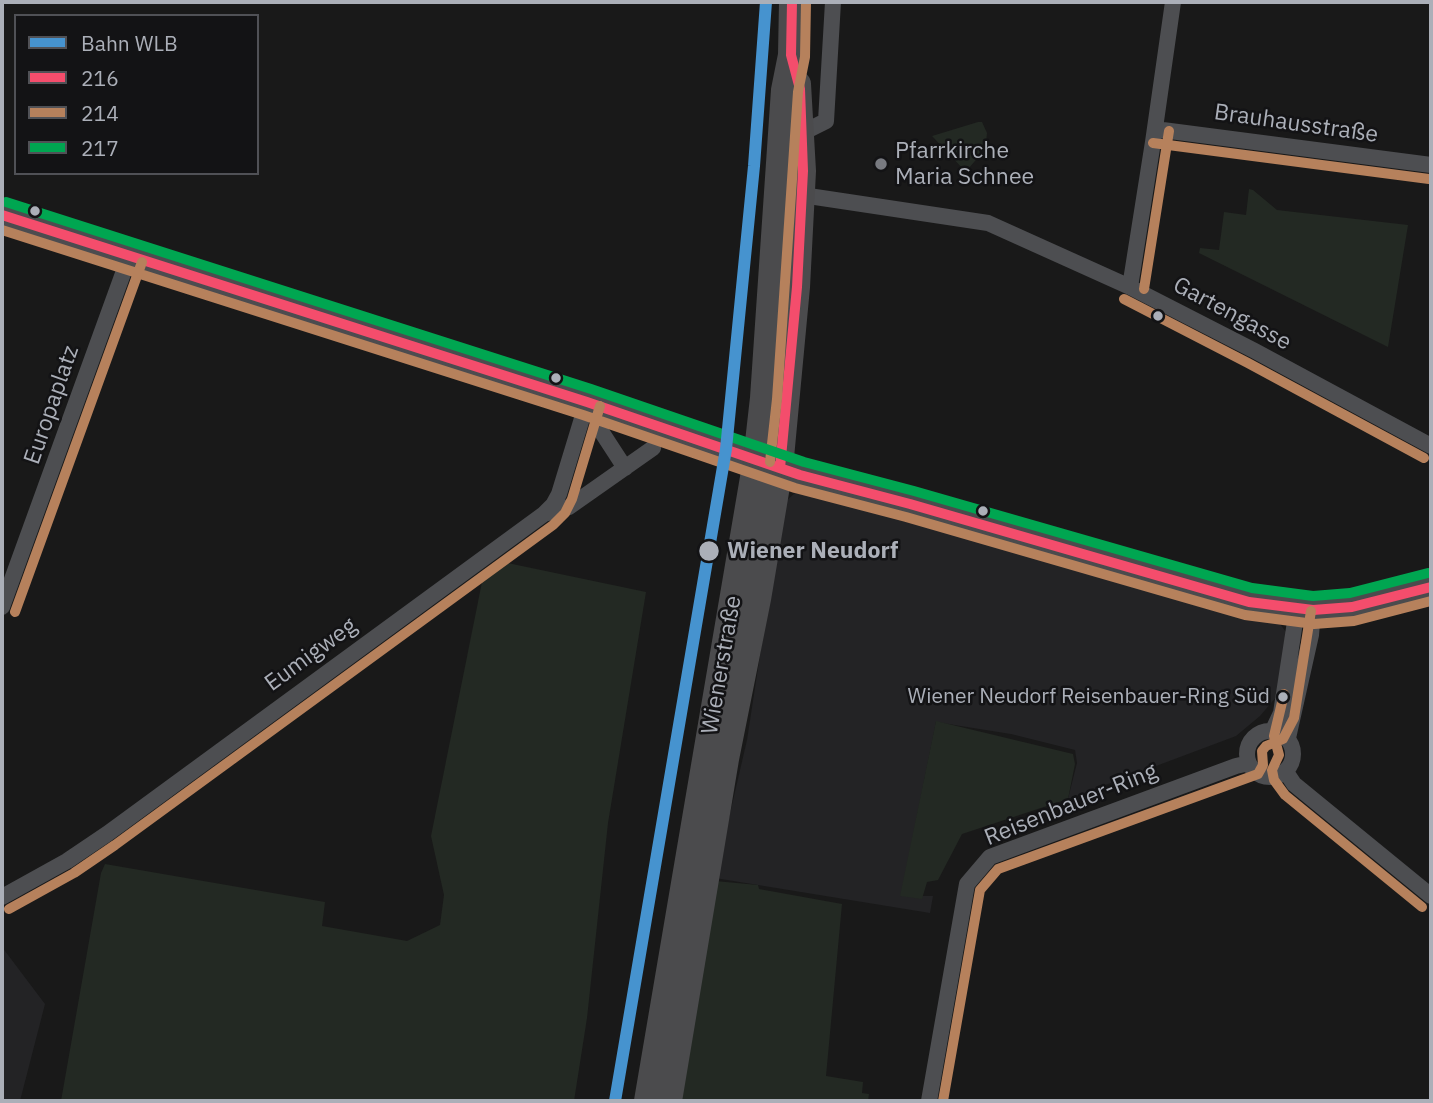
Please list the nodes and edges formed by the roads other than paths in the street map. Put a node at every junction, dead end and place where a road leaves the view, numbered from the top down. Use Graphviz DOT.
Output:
graph roads {
  1 [pos="792,2"];
  2 [pos="833,2"];
  3 [pos="1173,2"];
  4 [pos="791,55"];
  5 [pos="1155,129"];
  6 [pos="802,133"];
  7 [pos="1431,165"];
  8 [pos="802,195"];
  9 [pos="2,215"];
  10 [pos="129,257"];
  11 [pos="1130,286"];
  12 [pos="587,402"];
  13 [pos="599,428"];
  14 [pos="1431,446"];
  15 [pos="653,448"];
  16 [pos="768,464"];
  17 [pos="625,468"];
  18 [pos="544,514"];
  19 [pos="1431,587"];
  20 [pos="2,607"];
  21 [pos="1305,610"];
  22 [pos="1273,730"];
  23 [pos="1288,738"];
  24 [pos="1249,763"];
  25 [pos="1286,772"];
  26 [pos="1431,895"];
  27 [pos="2,897"];
  28 [pos="685,940"];
  29 [pos="647,1101"];
  30 [pos="669,1101"];
  31 [pos="929,1101"];
  1 -- 4 [label="main road, Wienerstraße"];
  2 -- 6 [label="street"];
  3 -- 5 [label="street"];
  4 -- 6 [label="main road, Wienerstraße"];
  4 -- 16 [label="main road, Wienerstraße"];
  5 -- 7 [label="street, Brauhausstraße"];
  5 -- 11 [label="street"];
  6 -- 8 [label="main road, Wienerstraße"];
  8 -- 11 [label="street, Gartengasse"];
  8 -- 16 [label="main road, Wienerstraße"];
  9 -- 10 [label="street"];
  10 -- 12 [label="street"];
  10 -- 20 [label="street, Europaplatz"];
  11 -- 14 [label="street, Gartengasse"];
  12 -- 16 [label="street"];
  12 -- 18 [label="street, Eumigweg"];
  13 -- 17 [label="street"];
  15 -- 17 [label="street"];
  16 -- 21 [label="main road"];
  16 -- 28 [label="main road, Wienerstraße"];
  17 -- 18 [label="street"];
  18 -- 27 [label="street, Eumigweg"];
  19 -- 21 [label="main road"];
  21 -- 22 [label="street"];
  21 -- 23 [label="street"];
  22 -- 23 [label="street"];
  22 -- 24 [label="street"];
  23 -- 25 [label="street"];
  24 -- 25 [label="street"];
  24 -- 31 [label="street, Reisenbauer-Ring"];
  25 -- 26 [label="street"];
  28 -- 29 [label="main road"];
  28 -- 30 [label="main road"];
}
